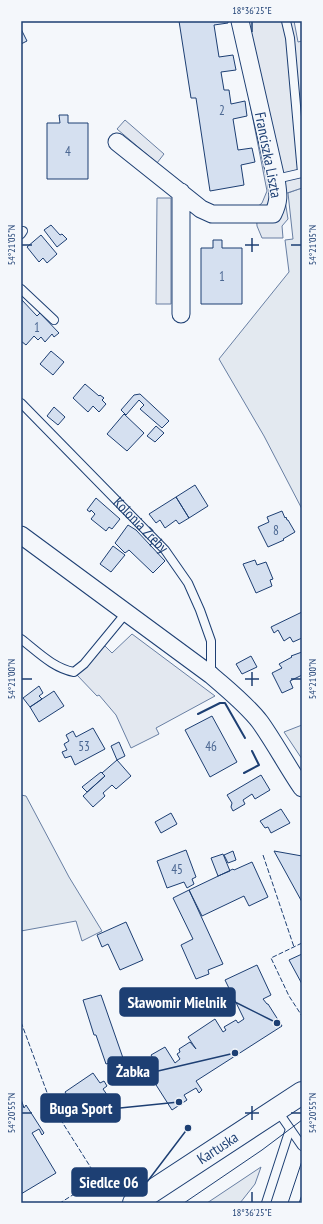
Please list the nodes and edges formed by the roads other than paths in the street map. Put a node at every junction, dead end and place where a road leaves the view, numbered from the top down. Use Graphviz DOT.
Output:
graph roads {
  1 [pos="240,21"];
  2 [pos="286,21"];
  3 [pos="117,142"];
  4 [pos="276,179"];
  5 [pos="181,192"];
  6 [pos="21,289"];
  7 [pos="181,314"];
  8 [pos="54,320"];
  9 [pos="21,403"];
  10 [pos="21,535"];
  11 [pos="126,613"];
  12 [pos="21,639"];
  13 [pos="211,675"];
  14 [pos="302,788"];
  15 [pos="302,1093"];
  16 [pos="276,1109"];
  17 [pos="290,1129"];
  18 [pos="302,1146"];
  19 [pos="134,1203"];
  20 [pos="266,1203"];
  1 -- 4 [label="street, Franciszka Liszta"];
  2 -- 4 [label="lane"];
  3 -- 5 [label="street, Franciszka Liszta"];
  4 -- 5 [label="street, Franciszka Liszta"];
  5 -- 7 [label="street"];
  6 -- 8 [label="lane"];
  9 -- 13 [label="lane, Kolonia Zręby"];
  10 -- 11 [label="street"];
  11 -- 12 [label="lane"];
  11 -- 13 [label="street"];
  13 -- 14 [label="street"];
  15 -- 16 [label="main road, Kartuska"];
  16 -- 17 [label="lane"];
  16 -- 19 [label="main road, Kartuska"];
  17 -- 18 [label="lane"];
  17 -- 20 [label="lane"];
}
